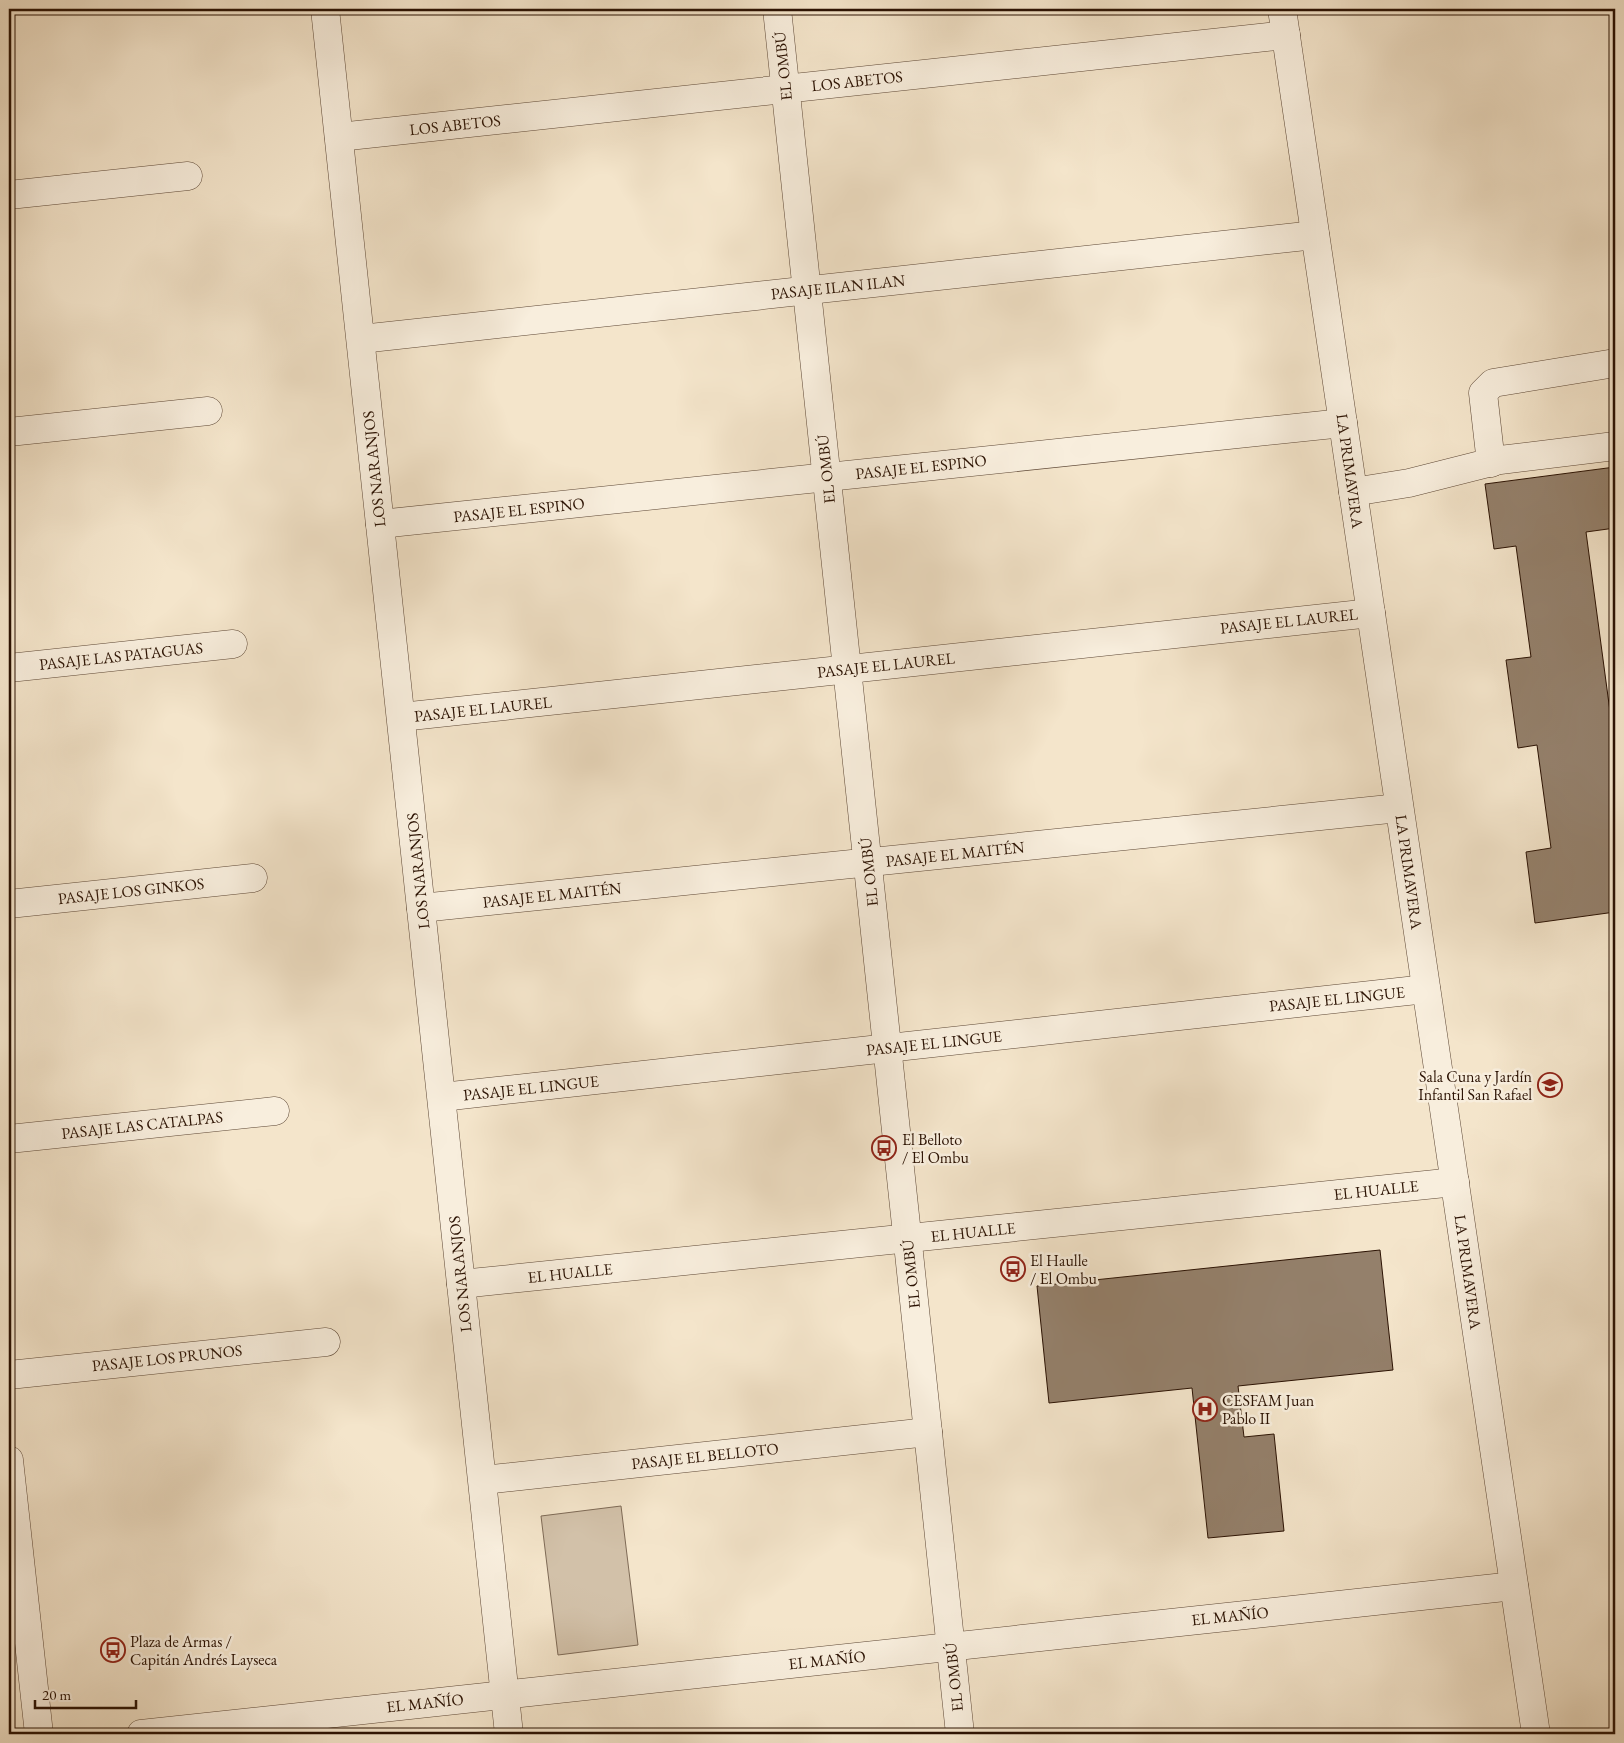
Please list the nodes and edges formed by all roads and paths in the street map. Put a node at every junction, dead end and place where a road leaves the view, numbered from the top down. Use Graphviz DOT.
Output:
graph roads {
  1 [pos="325,9"];
  2 [pos="777,9"];
  3 [pos="1282,9"];
  4 [pos="1286,35"];
  5 [pos="786,89"];
  6 [pos="339,137"];
  7 [pos="188,176"];
  8 [pos="9,195"];
  9 [pos="1315,235"];
  10 [pos="807,290"];
  11 [pos="361,339"];
  12 [pos="1615,363"];
  13 [pos="208,411"];
  14 [pos="1343,422"];
  15 [pos="9,432"];
  16 [pos="1615,446"];
  17 [pos="1491,463"];
  18 [pos="827,477"];
  19 [pos="1353,492"];
  20 [pos="380,524"];
  21 [pos="1371,613"];
  22 [pos="233,644"];
  23 [pos="9,668"];
  24 [pos="847,669"];
  25 [pos="401,718"];
  26 [pos="1400,808"];
  27 [pos="868,862"];
  28 [pos="253,878"];
  29 [pos="9,904"];
  30 [pos="421,908"];
  31 [pos="1426,990"];
  32 [pos="887,1048"];
  33 [pos="442,1097"];
  34 [pos="275,1111"];
  35 [pos="9,1139"];
  36 [pos="1455,1182"];
  37 [pos="908,1238"];
  38 [pos="461,1284"];
  39 [pos="326,1342"];
  40 [pos="9,1375"];
  41 [pos="928,1432"];
  42 [pos="9,1460"];
  43 [pos="483,1480"];
  44 [pos="1514,1586"];
  45 [pos="951,1646"];
  46 [pos="506,1694"];
  47 [pos="39,1734"];
  48 [pos="141,1734"];
  49 [pos="510,1734"];
  50 [pos="960,1734"];
  51 [pos="1536,1734"];
  1 -- 6 [label="street, LOS NARANJOS"];
  2 -- 5 [label="street, EL OMBÚ"];
  3 -- 4 [label="street, LA PRIMAVERA"];
  4 -- 5 [label="street, LOS ABETOS"];
  4 -- 9 [label="street, LA PRIMAVERA"];
  5 -- 6 [label="street, LOS ABETOS"];
  5 -- 10 [label="street, EL OMBÚ"];
  6 -- 11 [label="street, LOS NARANJOS"];
  7 -- 8 [label="street"];
  9 -- 10 [label="street, PASAJE ILAN ILAN"];
  9 -- 14 [label="street, LA PRIMAVERA"];
  10 -- 11 [label="street, PASAJE ILAN ILAN"];
  10 -- 18 [label="street, EL OMBÚ"];
  11 -- 20 [label="street, LOS NARANJOS"];
  12 -- 17 [label="street"];
  13 -- 15 [label="street"];
  14 -- 18 [label="street, PASAJE EL ESPINO"];
  14 -- 19 [label="street, LA PRIMAVERA"];
  16 -- 17 [label="street"];
  17 -- 19 [label="street"];
  18 -- 20 [label="street, PASAJE EL ESPINO"];
  18 -- 24 [label="street, EL OMBÚ"];
  19 -- 21 [label="street, LA PRIMAVERA"];
  20 -- 25 [label="street, LOS NARANJOS"];
  21 -- 24 [label="street, PASAJE EL LAUREL"];
  21 -- 26 [label="street, LA PRIMAVERA"];
  22 -- 23 [label="street, PASAJE LAS PATAGUAS"];
  24 -- 25 [label="street, PASAJE EL LAUREL"];
  24 -- 27 [label="street, EL OMBÚ"];
  25 -- 30 [label="street, LOS NARANJOS"];
  26 -- 27 [label="street, PASAJE EL MAITÉN"];
  26 -- 31 [label="street, LA PRIMAVERA"];
  27 -- 30 [label="street, PASAJE EL MAITÉN"];
  27 -- 32 [label="street, EL OMBÚ"];
  28 -- 29 [label="street, PASAJE LOS GINKOS"];
  30 -- 33 [label="street, LOS NARANJOS"];
  31 -- 32 [label="street, PASAJE EL LINGUE"];
  31 -- 36 [label="street, LA PRIMAVERA"];
  32 -- 33 [label="street, PASAJE EL LINGUE"];
  32 -- 37 [label="street, EL OMBÚ"];
  33 -- 38 [label="street, LOS NARANJOS"];
  34 -- 35 [label="street, PASAJE LAS CATALPAS"];
  36 -- 37 [label="street, EL HUALLE"];
  36 -- 44 [label="street, LA PRIMAVERA"];
  37 -- 38 [label="street, EL HUALLE"];
  37 -- 41 [label="street, EL OMBÚ"];
  38 -- 43 [label="street, LOS NARANJOS"];
  39 -- 40 [label="street, PASAJE LOS PRUNOS"];
  41 -- 43 [label="street, PASAJE EL BELLOTO"];
  41 -- 45 [label="street, EL OMBÚ"];
  42 -- 47 [label="street"];
  43 -- 46 [label="street, LOS NARANJOS"];
  44 -- 45 [label="street, EL MAÑÍO"];
  44 -- 51 [label="street, LA PRIMAVERA"];
  45 -- 46 [label="street, EL MAÑÍO"];
  45 -- 50 [label="street, EL OMBÚ"];
  46 -- 48 [label="street, EL MAÑÍO"];
  46 -- 49 [label="street, LOS NARANJOS"];
}
